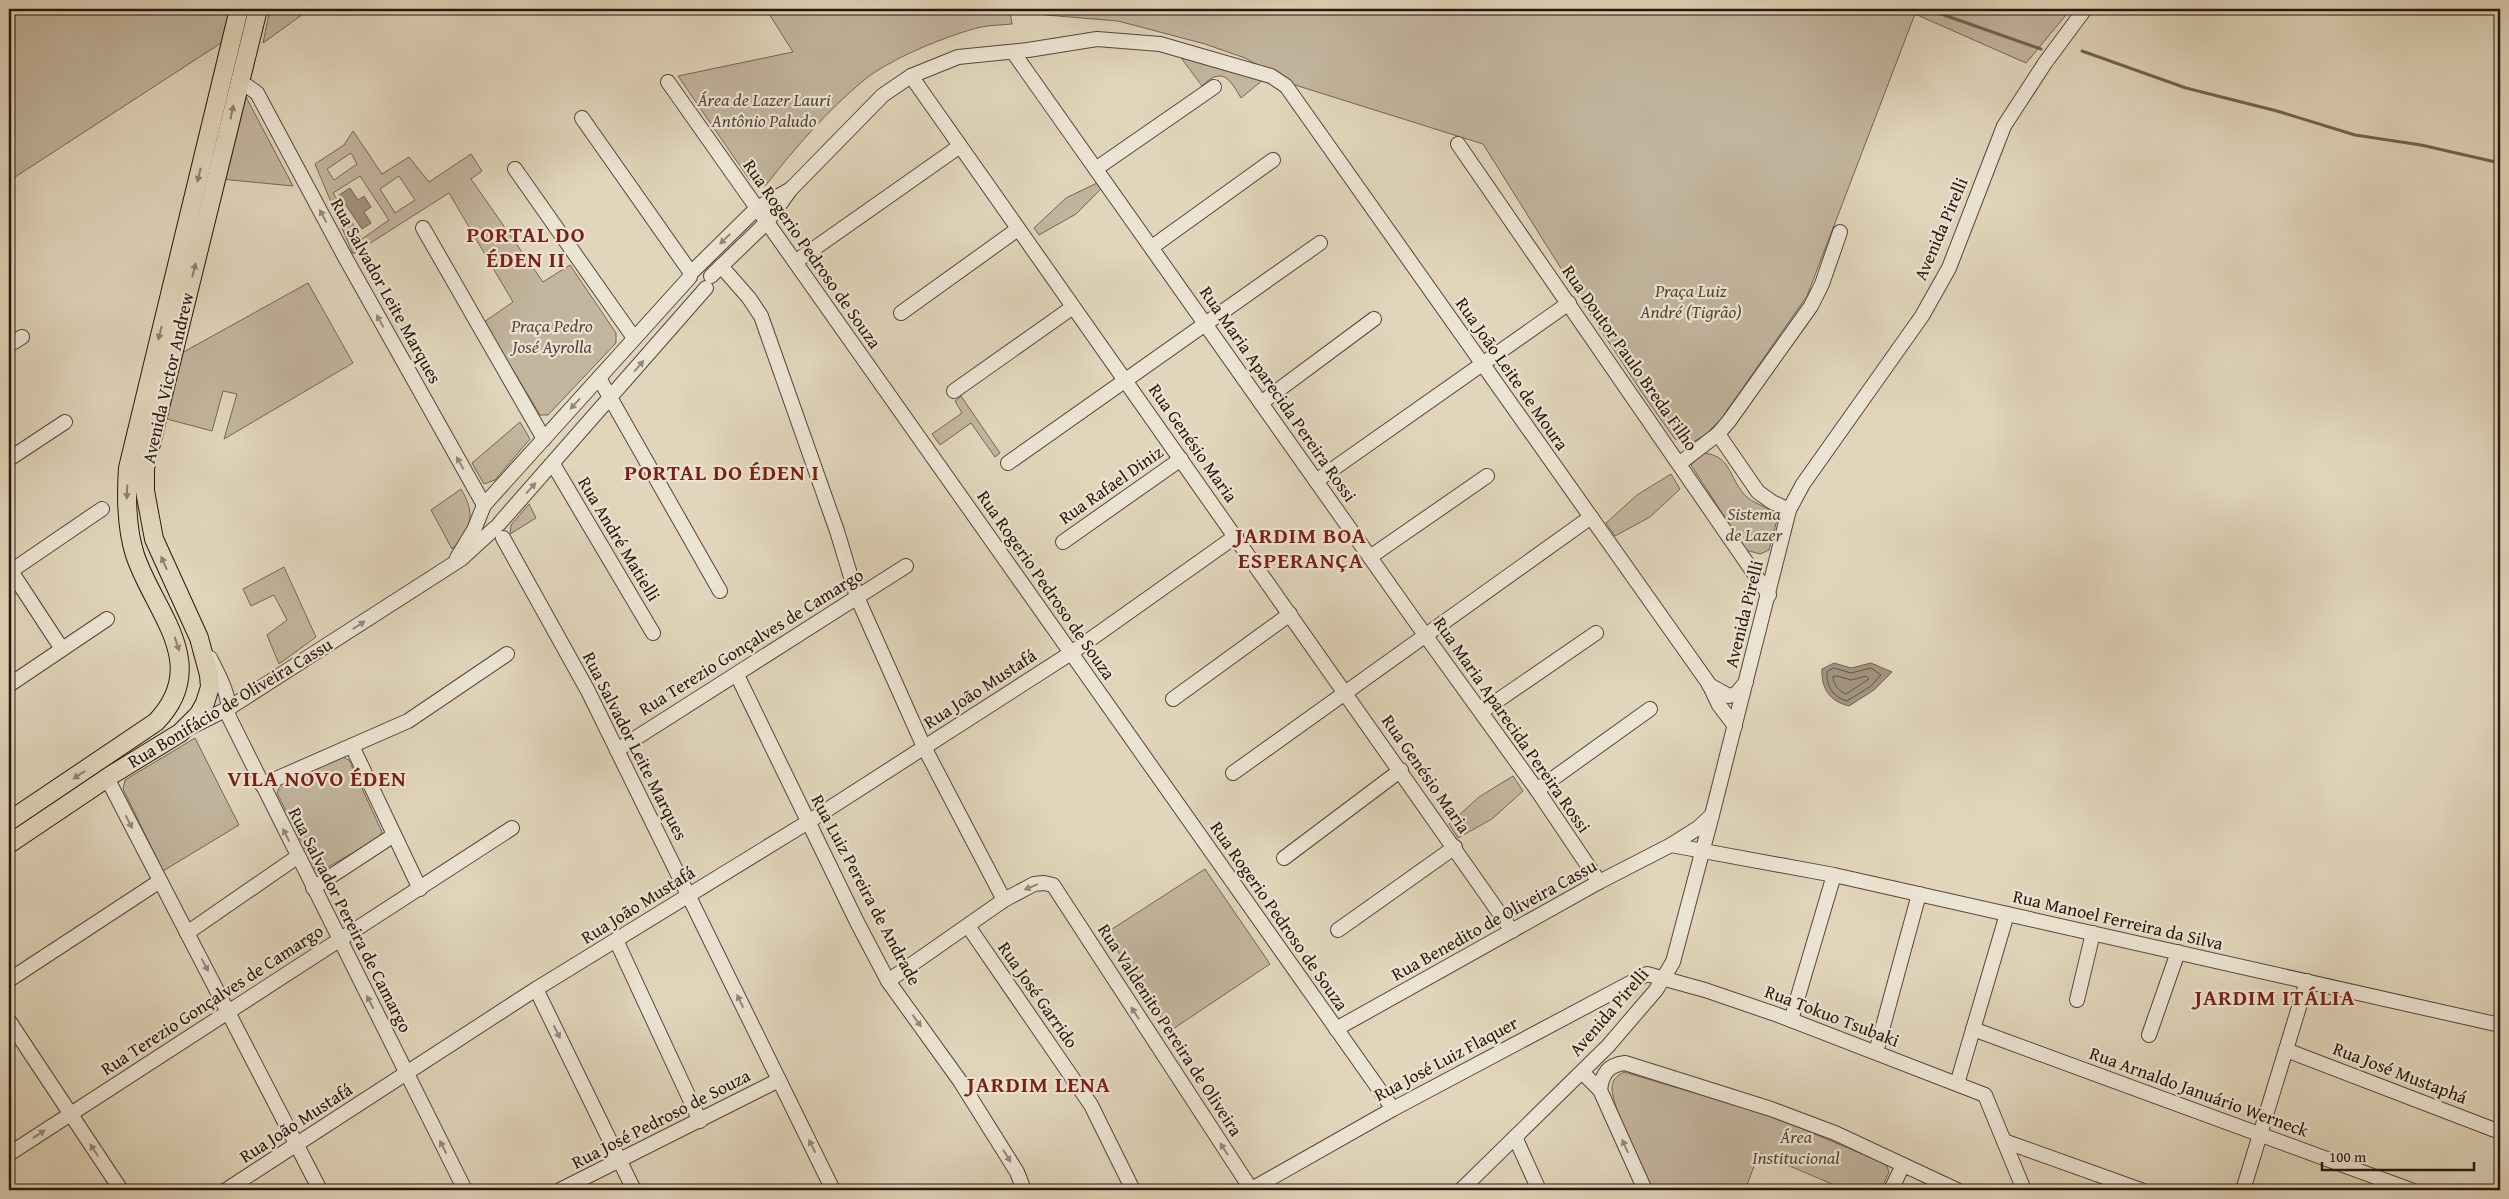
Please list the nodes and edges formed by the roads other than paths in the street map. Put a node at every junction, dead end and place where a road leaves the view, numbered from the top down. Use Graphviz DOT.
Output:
graph roads {
  1 [pos="239,9"];
  2 [pos="258,9"];
  3 [pos="2085,9"];
  4 [pos="1028,50"];
  5 [pos="1014,52"];
  6 [pos="243,67"];
  7 [pos="911,76"];
  8 [pos="1030,76"];
  9 [pos="668,82"];
  10 [pos="239,84"];
  11 [pos="1286,86"];
  12 [pos="1214,87"];
  13 [pos="257,93"];
  14 [pos="217,99"];
  15 [pos="582,118"];
  16 [pos="1458,144"];
  17 [pos="960,146"];
  18 [pos="1273,160"];
  19 [pos="1097,168"];
  20 [pos="515,169"];
  21 [pos="791,189"];
  22 [pos="757,208"];
  23 [pos="767,222"];
  24 [pos="423,228"];
  25 [pos="1018,229"];
  26 [pos="1840,232"];
  27 [pos="1320,243"];
  28 [pos="1152,247"];
  29 [pos="795,262"];
  30 [pos="691,274"];
  31 [pos="712,277"];
  32 [pos="1569,303"];
  33 [pos="1074,307"];
  34 [pos="901,313"];
  35 [pos="1374,319"];
  36 [pos="1206,324"];
  37 [pos="22,337"];
  38 [pos="634,338"];
  39 [pos="9,345"];
  40 [pos="1481,364"];
  41 [pos="599,378"];
  42 [pos="1125,380"];
  43 [pos="954,391"];
  44 [pos="611,399"];
  45 [pos="1261,403"];
  46 [pos="65,422"];
  47 [pos="1718,434"];
  48 [pos="544,438"];
  49 [pos="9,459"];
  50 [pos="1181,459"];
  51 [pos="1008,463"];
  52 [pos="1680,463"];
  53 [pos="552,464"];
  54 [pos="1487,476"];
  55 [pos="1316,481"];
  56 [pos="102,509"];
  57 [pos="1789,510"];
  58 [pos="1590,517"];
  59 [pos="494,523"];
  60 [pos="1236,536"];
  61 [pos="1063,542"];
  62 [pos="1370,557"];
  63 [pos="452,565"];
  64 [pos="906,566"];
  65 [pos="10,569"];
  66 [pos="148,587"];
  67 [pos="720,591"];
  68 [pos="1769,595"];
  69 [pos="857,597"];
  70 [pos="188,614"];
  71 [pos="1290,614"];
  72 [pos="107,619"];
  73 [pos="1596,632"];
  74 [pos="653,634"];
  75 [pos="1426,636"];
  76 [pos="198,638"];
  77 [pos="62,649"];
  78 [pos="1071,653"];
  79 [pos="507,654"];
  80 [pos="737,675"];
  81 [pos="1746,682"];
  82 [pos="1709,684"];
  83 [pos="9,685"];
  84 [pos="177,686"];
  85 [pos="1346,692"];
  86 [pos="1173,699"];
  87 [pos="229,708"];
  88 [pos="1650,710"];
  89 [pos="1481,712"];
  90 [pos="1735,726"];
  91 [pos="146,728"];
  92 [pos="180,733"];
  93 [pos="352,746"];
  94 [pos="924,747"];
  95 [pos="617,750"];
  96 [pos="1401,770"];
  97 [pos="1233,773"];
  98 [pos="107,778"];
  99 [pos="262,785"];
  100 [pos="1537,790"];
  101 [pos="1712,815"];
  102 [pos="9,821"];
  103 [pos="808,822"];
  104 [pos="512,828"];
  105 [pos="394,835"];
  106 [pos="1673,843"];
  107 [pos="9,844"];
  108 [pos="1455,847"];
  109 [pos="1704,847"];
  110 [pos="297,857"];
  111 [pos="1284,858"];
  112 [pos="1834,875"];
  113 [pos="160,882"];
  114 [pos="1599,882"];
  115 [pos="313,888"];
  116 [pos="420,889"];
  117 [pos="1919,894"];
  118 [pos="688,896"];
  119 [pos="1004,900"];
  120 [pos="2007,914"];
  121 [pos="968,926"];
  122 [pos="1338,930"];
  123 [pos="1512,931"];
  124 [pos="187,933"];
  125 [pos="2093,933"];
  126 [pos="616,940"];
  127 [pos="339,941"];
  128 [pos="2178,952"];
  129 [pos="1665,978"];
  130 [pos="9,980"];
  131 [pos="888,981"];
  132 [pos="2307,981"];
  133 [pos="536,989"];
  134 [pos="2077,1000"];
  135 [pos="229,1012"];
  136 [pos="1791,1020"];
  137 [pos="9,1021"];
  138 [pos="2500,1025"];
  139 [pos="1336,1029"];
  140 [pos="1973,1030"];
  141 [pos="2150,1035"];
  142 [pos="1608,1046"];
  143 [pos="2286,1050"];
  144 [pos="1876,1052"];
  145 [pos="1625,1063"];
  146 [pos="1582,1072"];
  147 [pos="407,1074"];
  148 [pos="779,1080"];
  149 [pos="1957,1084"];
  150 [pos="1600,1090"];
  151 [pos="1392,1109"];
  152 [pos="70,1114"];
  153 [pos="700,1121"];
  154 [pos="2500,1132"];
  155 [pos="2260,1135"];
  156 [pos="1515,1137"];
  157 [pos="2004,1140"];
  158 [pos="296,1144"];
  159 [pos="9,1154"];
  160 [pos="620,1162"];
  161 [pos="1903,1165"];
  162 [pos="121,1190"];
  163 [pos="226,1190"];
  164 [pos="320,1190"];
  165 [pos="465,1190"];
  166 [pos="560,1190"];
  167 [pos="634,1190"];
  168 [pos="833,1190"];
  169 [pos="1024,1190"];
  170 [pos="1133,1190"];
  171 [pos="1250,1190"];
  172 [pos="1461,1190"];
  173 [pos="1539,1190"];
  174 [pos="1645,1190"];
  175 [pos="1891,1190"];
  176 [pos="1957,1190"];
  177 [pos="2024,1190"];
  178 [pos="2141,1190"];
  179 [pos="2243,1190"];
  180 [pos="2411,1190"];
  1 -- 14 [label="main road, Avenida Victor Andrew"];
  2 -- 6 [label="main road, Avenida Victor Andrew"];
  3 -- 57 [label="street, Avenida Pirelli"];
  4 -- 5 [label="street, Rua Bonifácio de Oliveira Cassu"];
  4 -- 8 [label="street"];
  4 -- 11 [label="street, Rua Bonifácio de Oliveira Cassu"];
  5 -- 7 [label="street, Rua Bonifácio de Oliveira Cassu"];
  5 -- 8 [label="street, Rua Maria Aparecida Pereira Rossi"];
  6 -- 10 [label="main road, Avenida Victor Andrew"];
  6 -- 13 [label="street, Rua Salvador Leite Marques"];
  7 -- 17 [label="street, Rua Genésio Maria"];
  7 -- 21 [label="street, Rua Bonifácio de Oliveira Cassu"];
  8 -- 19 [label="street, Rua Maria Aparecida Pereira Rossi"];
  9 -- 22 [label="street, Rua Rogerio Pedroso de Souza"];
  10 -- 13 [label="street"];
  10 -- 14 [label="main road"];
  70 -- 10 [label="main road, Avenida Victor Andrew, one-way"];
  11 -- 40 [label="street, Rua João Leite de Moura"];
  12 -- 19 [label="street"];
  59 -- 13 [label="street, Rua Salvador Leite Marques, one-way"];
  14 -- 66 [label="main road, Avenida Victor Andrew, one-way"];
  15 -- 30 [label="street"];
  16 -- 32 [label="street, Rua Doutor Paulo Breda Filho"];
  17 -- 25 [label="street, Rua Genésio Maria"];
  17 -- 29 [label="street"];
  18 -- 28 [label="street"];
  19 -- 28 [label="street, Rua Maria Aparecida Pereira Rossi"];
  20 -- 38 [label="street"];
  21 -- 22 [label="street, Rua Bonifácio de Oliveira Cassu"];
  21 -- 23 [label="street, Rua Bonifácio de Oliveira Cassu"];
  22 -- 23 [label="street, Rua Rogerio Pedroso de Souza"];
  22 -- 30 [label="street, Rua Bonifácio de Oliveira Cassu, one-way"];
  23 -- 29 [label="street, Rua Rogerio Pedroso de Souza"];
  23 -- 31 [label="street, Rua Bonifácio de Oliveira Cassu"];
  24 -- 48 [label="street"];
  25 -- 33 [label="street, Rua Genésio Maria"];
  25 -- 34 [label="street"];
  26 -- 47 [label="street"];
  27 -- 36 [label="street"];
  28 -- 36 [label="street, Rua Maria Aparecida Pereira Rossi"];
  29 -- 78 [label="street, Rua Rogerio Pedroso de Souza"];
  30 -- 31 [label="street"];
  30 -- 38 [label="street, Rua Bonifácio de Oliveira Cassu"];
  44 -- 31 [label="street, Rua Bonifácio de Oliveira Cassu, one-way"];
  31 -- 69 [label="street"];
  32 -- 40 [label="street"];
  32 -- 52 [label="street, Rua Doutor Paulo Breda Filho"];
  33 -- 42 [label="street, Rua Genésio Maria"];
  33 -- 43 [label="street"];
  35 -- 45 [label="street"];
  36 -- 42 [label="street"];
  36 -- 45 [label="street, Rua Maria Aparecida Pereira Rossi"];
  37 -- 39 [label="street"];
  38 -- 41 [label="street, Rua Bonifácio de Oliveira Cassu"];
  40 -- 55 [label="street"];
  40 -- 58 [label="street, Rua João Leite de Moura"];
  41 -- 44 [label="street"];
  41 -- 48 [label="street, Rua Bonifácio de Oliveira Cassu, one-way"];
  42 -- 50 [label="street, Rua Genésio Maria"];
  42 -- 51 [label="street"];
  44 -- 53 [label="street, Rua Bonifácio de Oliveira Cassu"];
  44 -- 67 [label="street"];
  45 -- 55 [label="street, Rua Maria Aparecida Pereira Rossi"];
  46 -- 49 [label="street"];
  47 -- 52 [label="street"];
  47 -- 57 [label="street"];
  48 -- 59 [label="street, Rua Bonifácio de Oliveira Cassu"];
  50 -- 60 [label="street, Rua Genésio Maria"];
  50 -- 61 [label="street, Rua Rafael Diniz"];
  52 -- 68 [label="street, Rua Doutor Paulo Breda Filho"];
  59 -- 53 [label="street, Rua Bonifácio de Oliveira Cassu, one-way"];
  53 -- 74 [label="street, Rua André Matielli"];
  54 -- 62 [label="street"];
  55 -- 62 [label="street, Rua Maria Aparecida Pereira Rossi"];
  56 -- 65 [label="street"];
  57 -- 68 [label="street, Avenida Pirelli"];
  58 -- 75 [label="street"];
  58 -- 82 [label="street, Rua João Leite de Moura"];
  59 -- 63 [label="street, Rua Bonifácio de Oliveira Cassu"];
  59 -- 63 [label="street, Rua Bonifácio de Oliveira Cassu"];
  59 -- 95 [label="street, Rua Salvador Leite Marques"];
  60 -- 71 [label="street, Rua Genésio Maria"];
  60 -- 78 [label="street, Rua João Mustafá"];
  62 -- 75 [label="street, Rua Maria Aparecida Pereira Rossi"];
  87 -- 63 [label="street, Rua Bonifácio de Oliveira Cassu, one-way"];
  64 -- 69 [label="street, Rua Terezio Gonçalves de Camargo"];
  65 -- 77 [label="street"];
  66 -- 70 [label="main road"];
  66 -- 84 [label="main road, Avenida Victor Andrew, one-way"];
  68 -- 81 [label="street, Avenida Pirelli"];
  69 -- 80 [label="street, Rua Terezio Gonçalves de Camargo"];
  69 -- 94 [label="street"];
  70 -- 76 [label="main road, Avenida Victor Andrew"];
  71 -- 85 [label="street, Rua Genésio Maria"];
  71 -- 86 [label="street"];
  72 -- 77 [label="street"];
  73 -- 89 [label="street"];
  75 -- 85 [label="street"];
  75 -- 89 [label="street, Rua Maria Aparecida Pereira Rossi"];
  76 -- 87 [label="street, Rua Salvador Pereira de Camargo"];
  76 -- 92 [label="main road, Avenida Victor Andrew"];
  77 -- 83 [label="street"];
  78 -- 94 [label="street, Rua João Mustafá"];
  78 -- 139 [label="street, Rua Rogerio Pedroso de Souza"];
  79 -- 93 [label="street"];
  80 -- 95 [label="street, Rua Terezio Gonçalves de Camargo"];
  80 -- 103 [label="street, Rua Luiz Pereira de Andrade"];
  81 -- 82 [label="street, Rua João Leite de Moura"];
  81 -- 90 [label="street, Avenida Pirelli"];
  82 -- 90 [label="street, Rua João Leite de Moura"];
  84 -- 91 [label="main road, Rua Bonifácio de Oliveira Cassu"];
  85 -- 96 [label="street, Rua Genésio Maria"];
  85 -- 97 [label="street"];
  87 -- 92 [label="street, Rua Bonifácio de Oliveira Cassu"];
  87 -- 99 [label="street, Rua Salvador Pereira de Camargo"];
  88 -- 100 [label="street"];
  89 -- 100 [label="street, Rua Maria Aparecida Pereira Rossi"];
  90 -- 101 [label="street, Avenida Pirelli"];
  91 -- 98 [label="main road"];
  91 -- 102 [label="main road, Rua Bonifácio de Oliveira Cassu, one-way"];
  92 -- 98 [label="main road, Rua Bonifácio de Oliveira Cassu"];
  93 -- 99 [label="street"];
  93 -- 105 [label="street"];
  94 -- 103 [label="street, Rua João Mustafá"];
  94 -- 119 [label="street"];
  95 -- 118 [label="street, Rua Salvador Leite Marques"];
  96 -- 108 [label="street, Rua Genésio Maria"];
  96 -- 111 [label="street"];
  98 -- 107 [label="main road, Rua Bonifácio de Oliveira Cassu"];
  98 -- 113 [label="street, one-way"];
  110 -- 99 [label="street, Rua Salvador Pereira de Camargo, one-way"];
  100 -- 114 [label="street, Rua Maria Aparecida Pereira Rossi"];
  101 -- 106 [label="street, Rua Benedito de Oliveira Cassu"];
  101 -- 109 [label="street, Avenida Pirelli"];
  103 -- 118 [label="street, Rua João Mustafá"];
  103 -- 131 [label="street, Rua Luiz Pereira de Andrade"];
  104 -- 116 [label="street, Rua Terezio Gonçalves de Camargo"];
  105 -- 115 [label="street"];
  105 -- 116 [label="street"];
  106 -- 109 [label="street"];
  106 -- 114 [label="street, Rua Benedito de Oliveira Cassu"];
  108 -- 122 [label="street"];
  108 -- 123 [label="street, Rua Genésio Maria"];
  109 -- 112 [label="street, Rua Manoel Ferreira da Silva"];
  109 -- 129 [label="street, Avenida Pirelli"];
  110 -- 115 [label="street, Rua Salvador Pereira de Camargo"];
  110 -- 124 [label="street"];
  112 -- 117 [label="street, Rua Manoel Ferreira da Silva"];
  112 -- 136 [label="street"];
  113 -- 124 [label="street"];
  113 -- 130 [label="street"];
  114 -- 123 [label="street, Rua Benedito de Oliveira Cassu"];
  115 -- 127 [label="street, Rua Salvador Pereira de Camargo"];
  116 -- 127 [label="street, Rua Terezio Gonçalves de Camargo"];
  117 -- 120 [label="street, Rua Manoel Ferreira da Silva"];
  117 -- 144 [label="street"];
  118 -- 126 [label="street, Rua João Mustafá"];
  148 -- 118 [label="street, Rua Salvador Leite Marques, one-way"];
  119 -- 121 [label="street"];
  171 -- 119 [label="street, Rua Valdenito Pereira de Oliveira, one-way"];
  120 -- 125 [label="street, Rua Manoel Ferreira da Silva"];
  120 -- 140 [label="street"];
  121 -- 131 [label="street"];
  121 -- 170 [label="street, Rua José Garrido"];
  123 -- 139 [label="street, Rua Benedito de Oliveira Cassu"];
  124 -- 135 [label="street, one-way"];
  125 -- 128 [label="street, Rua Manoel Ferreira da Silva"];
  125 -- 134 [label="street"];
  126 -- 133 [label="street, Rua João Mustafá"];
  126 -- 153 [label="street"];
  127 -- 135 [label="street, Rua Terezio Gonçalves de Camargo"];
  147 -- 127 [label="street, Rua Salvador Pereira de Camargo, one-way"];
  128 -- 132 [label="street, Rua Manoel Ferreira da Silva"];
  128 -- 141 [label="street"];
  129 -- 136 [label="street, Rua Tokuo Tsubaki"];
  129 -- 142 [label="street, Avenida Pirelli"];
  129 -- 151 [label="street, Rua José Luiz Flaquer"];
  131 -- 169 [label="street, Rua Luiz Pereira de Andrade, one-way"];
  132 -- 138 [label="street, Rua Manoel Ferreira da Silva"];
  132 -- 143 [label="street"];
  133 -- 147 [label="street, Rua João Mustafá"];
  133 -- 160 [label="street, one-way"];
  135 -- 152 [label="street, Rua Terezio Gonçalves de Camargo"];
  135 -- 158 [label="street"];
  136 -- 144 [label="street, Rua Tokuo Tsubaki"];
  137 -- 152 [label="street"];
  139 -- 151 [label="street, Rua Rogerio Pedroso de Souza"];
  140 -- 149 [label="street"];
  140 -- 155 [label="street, Rua Arnaldo Januário Werneck"];
  142 -- 145 [label="street"];
  142 -- 146 [label="street, Avenida Pirelli"];
  143 -- 154 [label="street, Rua José Mustaphá"];
  143 -- 155 [label="street"];
  144 -- 149 [label="street, Rua Tokuo Tsubaki"];
  145 -- 150 [label="street"];
  145 -- 161 [label="street"];
  146 -- 150 [label="street"];
  146 -- 156 [label="street, Avenida Pirelli"];
  147 -- 158 [label="street, Rua João Mustafá"];
  165 -- 147 [label="street, Rua Salvador Pereira de Camargo, one-way"];
  148 -- 153 [label="street, Rua José Pedroso de Souza"];
  168 -- 148 [label="street, Rua Salvador Leite Marques, one-way"];
  149 -- 157 [label="street, Rua Tokuo Tsubaki"];
  174 -- 150 [label="street, one-way"];
  151 -- 171 [label="street, Rua José Luiz Flaquer"];
  159 -- 152 [label="street, Rua Terezio Gonçalves de Camargo, one-way"];
  162 -- 152 [label="street, one-way"];
  153 -- 160 [label="street, Rua José Pedroso de Souza"];
  155 -- 179 [label="street"];
  155 -- 180 [label="street, Rua Arnaldo Januário Werneck"];
  156 -- 172 [label="street, Avenida Pirelli"];
  156 -- 173 [label="street"];
  157 -- 177 [label="street"];
  157 -- 178 [label="street"];
  158 -- 163 [label="street, Rua João Mustafá"];
  158 -- 164 [label="street"];
  160 -- 166 [label="street, Rua José Pedroso de Souza"];
  160 -- 167 [label="street"];
  161 -- 175 [label="street"];
  161 -- 176 [label="street"];
}
